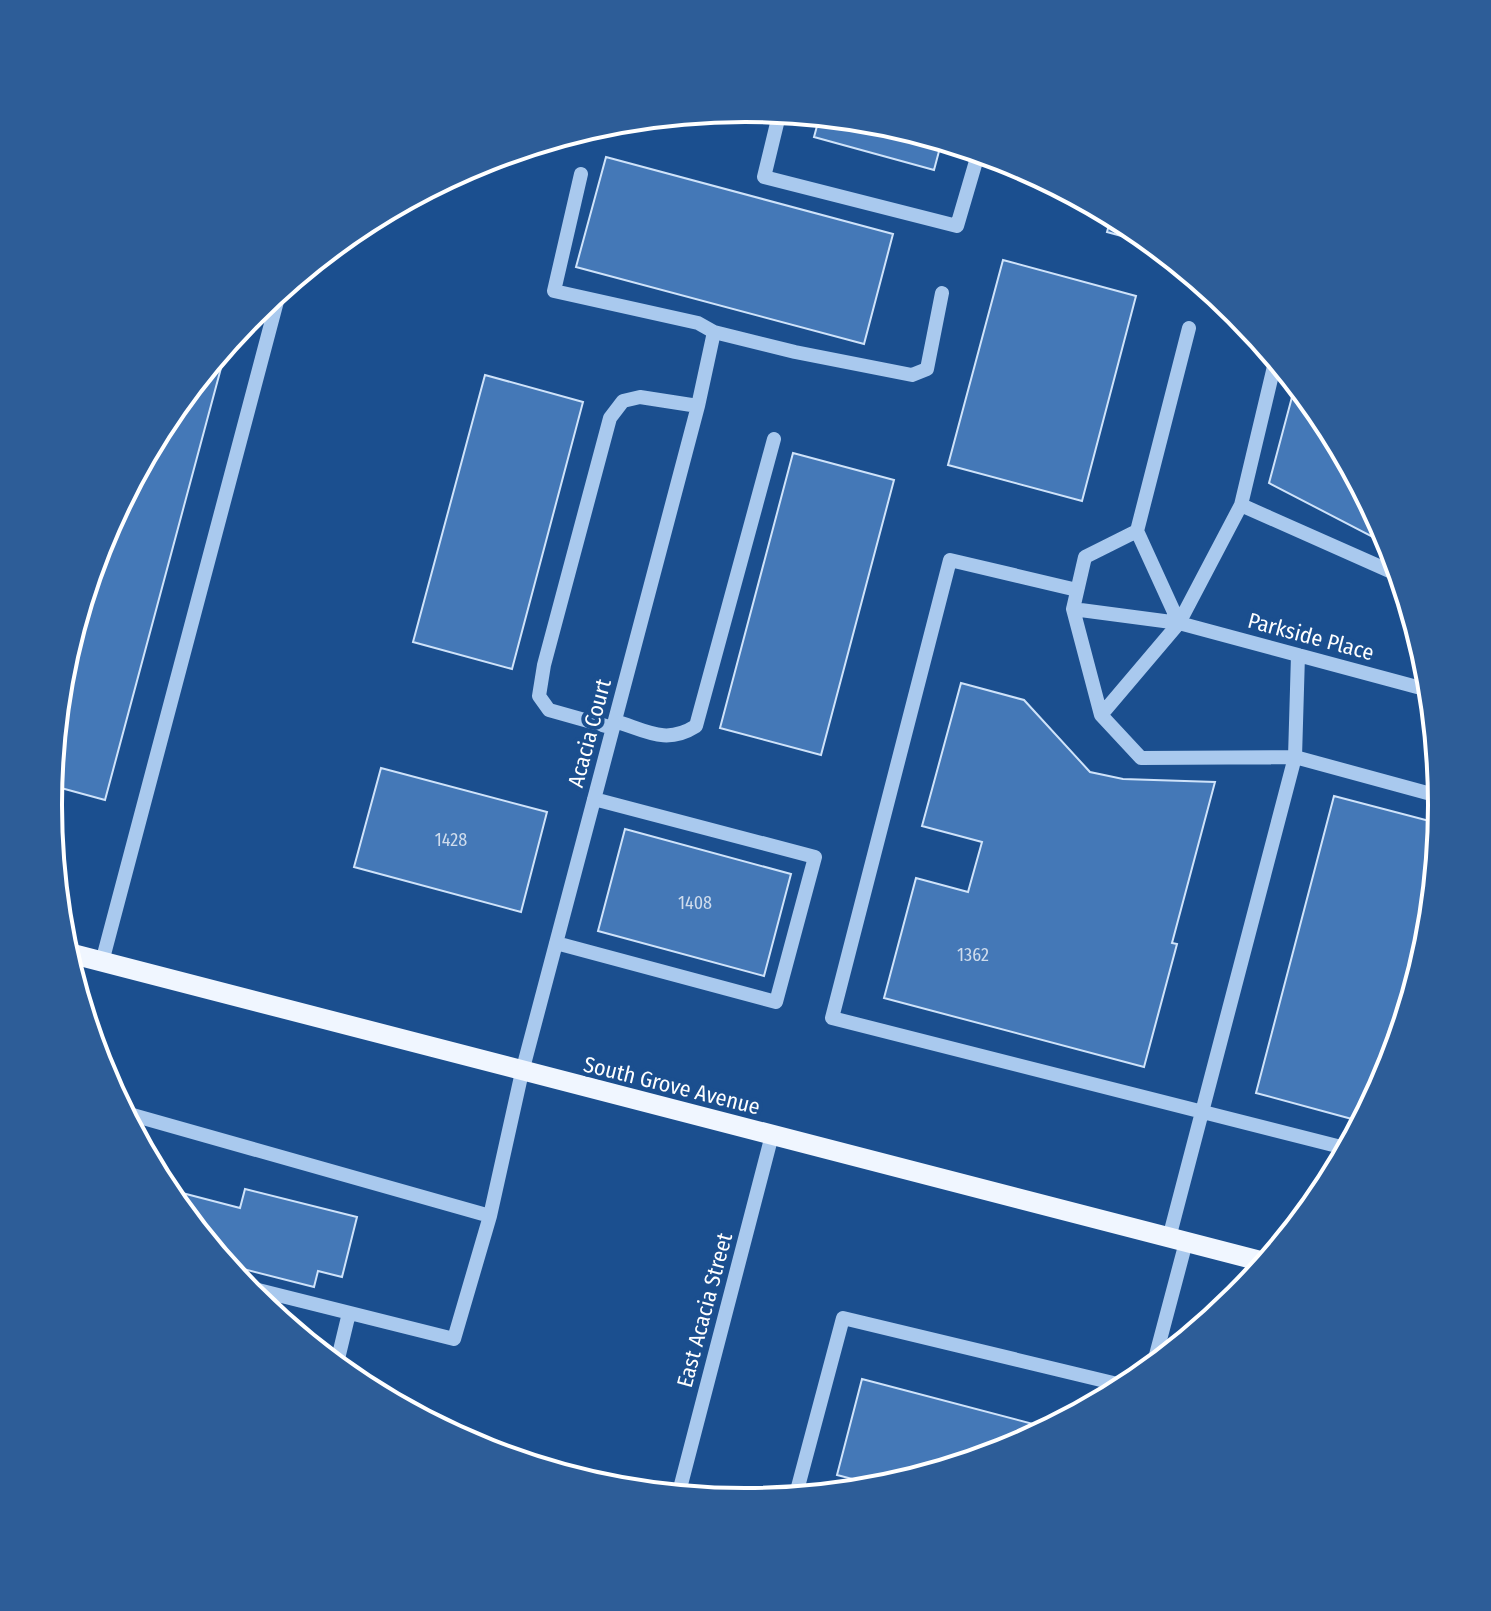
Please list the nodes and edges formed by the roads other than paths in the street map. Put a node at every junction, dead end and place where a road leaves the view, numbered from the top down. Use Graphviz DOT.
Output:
graph roads {
  1 [pos="777,123"];
  2 [pos="976,162"];
  3 [pos="581,174"];
  4 [pos="942,293"];
  5 [pos="275,311"];
  6 [pos="1189,328"];
  7 [pos="714,332"];
  8 [pos="1273,371"];
  9 [pos="698,406"];
  10 [pos="774,439"];
  11 [pos="1241,505"];
  12 [pos="1137,531"];
  13 [pos="1387,570"];
  14 [pos="1077,590"];
  15 [pos="1073,609"];
  16 [pos="1179,623"];
  17 [pos="1298,655"];
  18 [pos="1418,687"];
  19 [pos="1101,715"];
  20 [pos="614,725"];
  21 [pos="1295,757"];
  22 [pos="1429,793"];
  23 [pos="594,799"];
  24 [pos="556,943"];
  25 [pos="79,956"];
  26 [pos="102,962"];
  27 [pos="522,1072"];
  28 [pos="1202,1110"];
  29 [pos="137,1116"];
  30 [pos="772,1135"];
  31 [pos="1338,1146"];
  32 [pos="490,1216"];
  33 [pos="1178,1240"];
  34 [pos="1256,1260"];
  35 [pos="265,1292"];
  36 [pos="349,1313"];
  37 [pos="1155,1353"];
  38 [pos="339,1355"];
  39 [pos="1111,1382"];
  40 [pos="681,1486"];
  41 [pos="798,1487"];
  1 -- 2 [label="street"];
  3 -- 7 [label="street"];
  4 -- 7 [label="street"];
  5 -- 26 [label="street"];
  6 -- 12 [label="street"];
  7 -- 9 [label="street, Acacia Court"];
  8 -- 11 [label="street"];
  9 -- 20 [label="street, Acacia Court"];
  9 -- 20 [label="street"];
  10 -- 20 [label="street"];
  11 -- 13 [label="street"];
  11 -- 16 [label="street"];
  12 -- 14 [label="street"];
  12 -- 16 [label="street"];
  14 -- 15 [label="street"];
  14 -- 28 [label="street"];
  15 -- 16 [label="street, Parkside Place"];
  15 -- 19 [label="street"];
  16 -- 17 [label="street, Parkside Place"];
  16 -- 19 [label="street"];
  17 -- 18 [label="street, Parkside Place"];
  17 -- 21 [label="street"];
  19 -- 21 [label="street"];
  20 -- 23 [label="street, Acacia Court"];
  21 -- 22 [label="street"];
  21 -- 28 [label="street"];
  23 -- 24 [label="street, Acacia Court"];
  23 -- 24 [label="street"];
  24 -- 27 [label="street, Acacia Court"];
  25 -- 26 [label="main road, South Grove Avenue"];
  26 -- 27 [label="main road, South Grove Avenue"];
  27 -- 30 [label="main road, South Grove Avenue"];
  27 -- 32 [label="street, Acacia Court"];
  28 -- 31 [label="street"];
  28 -- 33 [label="street"];
  29 -- 32 [label="street"];
  30 -- 33 [label="main road, South Grove Avenue"];
  30 -- 40 [label="street, East Acacia Street"];
  32 -- 36 [label="street, Acacia Court"];
  33 -- 34 [label="main road, South Grove Avenue"];
  33 -- 37 [label="street"];
  35 -- 36 [label="street"];
  36 -- 38 [label="street"];
  39 -- 41 [label="street"];
}
